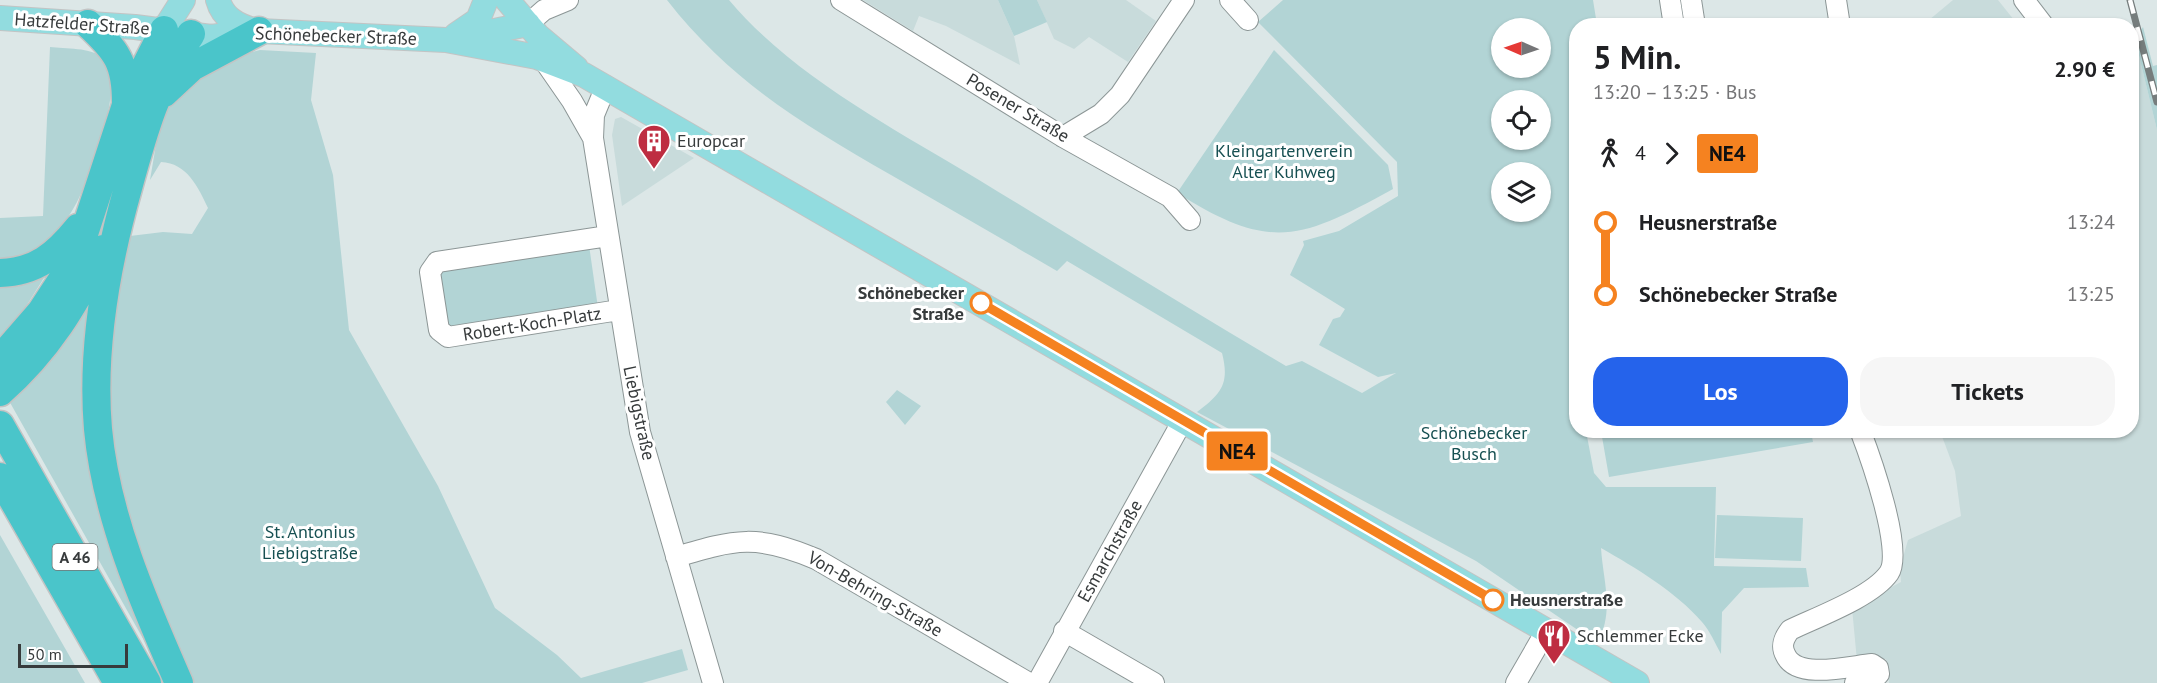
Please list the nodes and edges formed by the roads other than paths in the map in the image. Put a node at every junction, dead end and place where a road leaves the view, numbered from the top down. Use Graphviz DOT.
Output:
graph roads {
  1 [pos="183,0"];
  2 [pos="486,0"];
  3 [pos="507,0"];
  4 [pos="568,0"];
  5 [pos="841,0"];
  6 [pos="1184,0"];
  7 [pos="1230,0"];
  8 [pos="1670,0"];
  9 [pos="1691,0"];
  10 [pos="1836,0"];
  11 [pos="2024,0"];
  12 [pos="220,2"];
  13 [pos="0,18"];
  14 [pos="1673,18"];
  15 [pos="1694,18"];
  16 [pos="1839,18"];
  17 [pos="2038,18"];
  18 [pos="1248,20"];
  19 [pos="88,24"];
  20 [pos="528,24"];
  21 [pos="259,31"];
  22 [pos="178,32"];
  23 [pos="446,40"];
  24 [pos="541,60"];
  25 [pos="584,75"];
  26 [pos="606,86"];
  27 [pos="139,106"];
  28 [pos="1063,137"];
  29 [pos="593,138"];
  30 [pos="90,213"];
  31 [pos="120,215"];
  32 [pos="1190,220"];
  33 [pos="608,236"];
  34 [pos="0,273"];
  35 [pos="618,302"];
  36 [pos="0,359"];
  37 [pos="0,392"];
  38 [pos="1184,420"];
  39 [pos="2,428"];
  40 [pos="1863,438"];
  41 [pos="0,477"];
  42 [pos="676,557"];
  43 [pos="1065,631"];
  44 [pos="1546,631"];
  45 [pos="118,683"];
  46 [pos="147,683"];
  47 [pos="179,683"];
  48 [pos="713,683"];
  49 [pos="1029,683"];
  50 [pos="1037,683"];
  51 [pos="1154,683"];
  52 [pos="1516,683"];
  53 [pos="1636,683"];
  54 [pos="1855,683"];
  1 -- 22 [label="main road"];
  2 -- 23 [label="main road"];
  3 -- 20 [label="main road"];
  4 -- 20 [label="street"];
  5 -- 28 [label="street, Posener Straße"];
  6 -- 28 [label="street"];
  7 -- 18 [label="street"];
  8 -- 14 [label="street"];
  9 -- 15 [label="street"];
  10 -- 16 [label="street"];
  11 -- 17 [label="street"];
  12 -- 21 [label="main road"];
  12 -- 22 [label="main road"];
  13 -- 19 [label="main road, Hatzfelder Straße"];
  19 -- 22 [label="main road, Hatzfelder Straße"];
  19 -- 27 [label="highway"];
  20 -- 23 [label="main road"];
  20 -- 24 [label="main road"];
  20 -- 25 [label="main road"];
  21 -- 22 [label="main road, Schönebecker Straße"];
  21 -- 23 [label="main road, Schönebecker Straße"];
  21 -- 27 [label="highway"];
  22 -- 27 [label="highway"];
  23 -- 24 [label="main road"];
  24 -- 25 [label="main road"];
  24 -- 29 [label="street, Liebigstraße"];
  25 -- 26 [label="main road"];
  26 -- 29 [label="street, Liebigstraße"];
  26 -- 38 [label="main road"];
  27 -- 30 [label="highway"];
  27 -- 31 [label="highway"];
  28 -- 32 [label="street, Posener Straße"];
  29 -- 33 [label="street, Liebigstraße"];
  30 -- 34 [label="highway"];
  30 -- 36 [label="highway"];
  31 -- 37 [label="highway"];
  31 -- 47 [label="highway"];
  33 -- 35 [label="street, Liebigstraße"];
  33 -- 35 [label="street, Robert-Koch-Platz"];
  35 -- 42 [label="street, Liebigstraße"];
  38 -- 43 [label="street, Esmarchstraße"];
  38 -- 44 [label="main road"];
  39 -- 46 [label="highway, A 46"];
  40 -- 54 [label="street"];
  41 -- 45 [label="highway, A 46"];
  42 -- 48 [label="street, Liebigstraße"];
  42 -- 49 [label="street, Von-Behring-Straße"];
  43 -- 50 [label="street, Esmarchstraße"];
  43 -- 51 [label="street"];
  44 -- 52 [label="street"];
  44 -- 53 [label="main road"];
}
